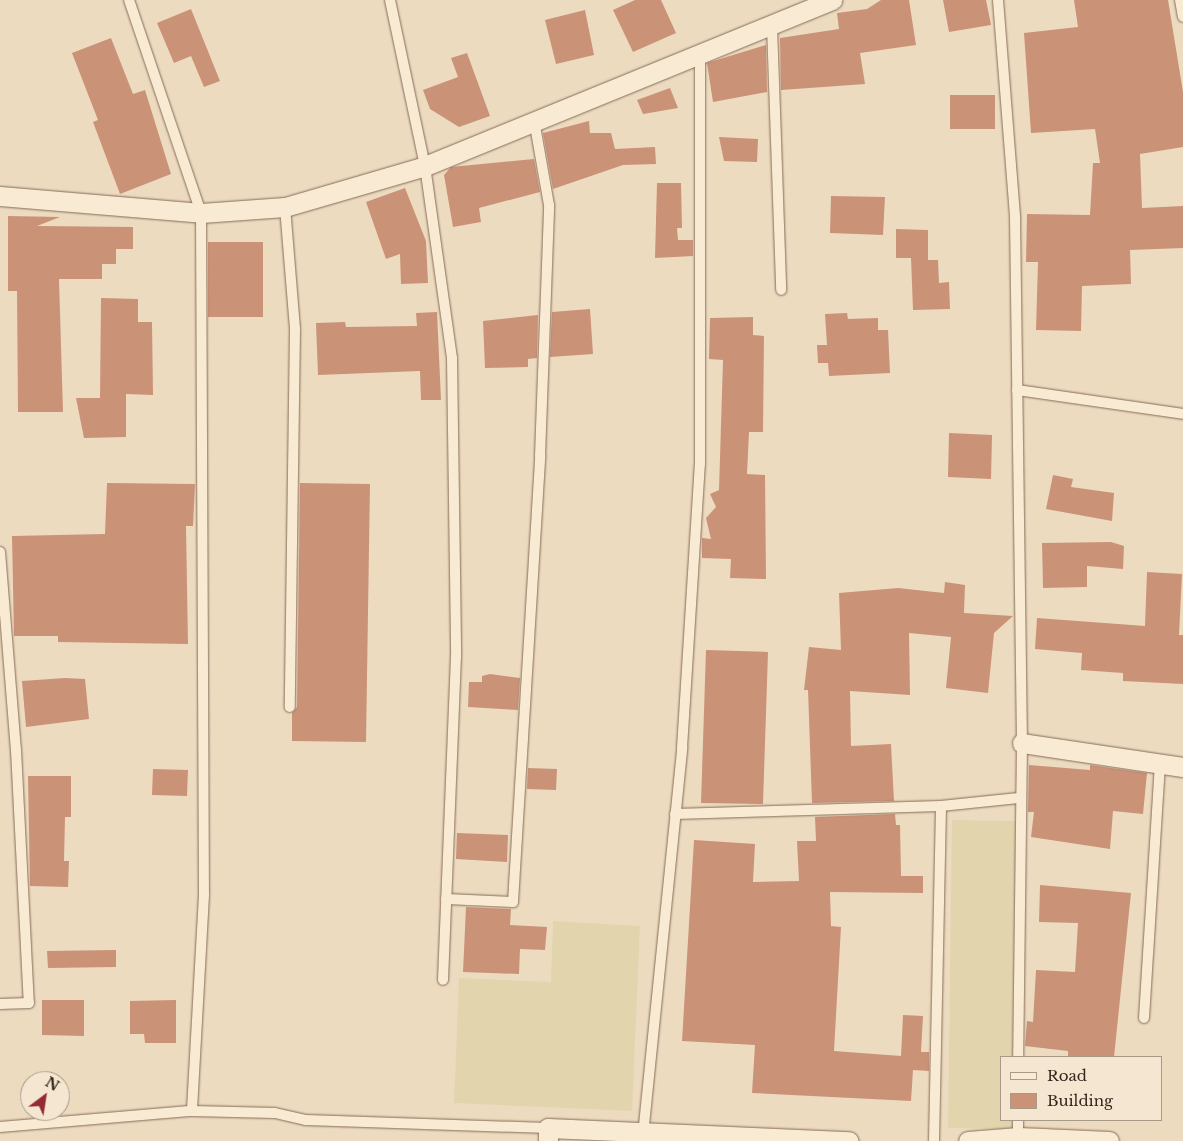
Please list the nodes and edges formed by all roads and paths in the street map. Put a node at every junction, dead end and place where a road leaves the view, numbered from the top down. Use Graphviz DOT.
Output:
graph roads {
  1 [pos="129,0"];
  2 [pos="390,0"];
  3 [pos="832,0"];
  4 [pos="998,0"];
  5 [pos="1180,0"];
  6 [pos="1183,17"];
  7 [pos="772,26"];
  8 [pos="700,51"];
  9 [pos="534,120"];
  10 [pos="425,166"];
  11 [pos="0,196"];
  12 [pos="285,207"];
  13 [pos="201,212"];
  14 [pos="781,290"];
  15 [pos="1016,390"];
  16 [pos="1183,414"];
  17 [pos="0,552"];
  18 [pos="290,707"];
  19 [pos="1022,743"];
  20 [pos="1160,763"];
  21 [pos="1183,767"];
  22 [pos="1019,798"];
  23 [pos="940,806"];
  24 [pos="675,814"];
  25 [pos="446,900"];
  26 [pos="443,980"];
  27 [pos="0,1004"];
  28 [pos="1144,1018"];
  29 [pos="1018,1056"];
  30 [pos="192,1111"];
  31 [pos="0,1127"];
  32 [pos="1018,1128"];
  33 [pos="548,1134"];
  34 [pos="642,1134"];
  35 [pos="849,1141"];
  36 [pos="934,1141"];
  37 [pos="968,1141"];
  38 [pos="1108,1141"];
  1 -- 13 [label="lane"];
  2 -- 10 [label="lane"];
  3 -- 7 [label="street"];
  4 -- 15 [label="lane"];
  5 -- 6 [label="lane"];
  7 -- 8 [label="street"];
  7 -- 14 [label="lane"];
  8 -- 9 [label="street"];
  8 -- 24 [label="lane"];
  9 -- 10 [label="street"];
  9 -- 25 [label="lane"];
  10 -- 12 [label="street"];
  10 -- 25 [label="lane"];
  11 -- 13 [label="street"];
  12 -- 13 [label="street"];
  12 -- 18 [label="lane"];
  13 -- 30 [label="lane"];
  15 -- 16 [label="lane"];
  15 -- 19 [label="lane"];
  17 -- 27 [label="lane"];
  19 -- 20 [label="street"];
  19 -- 22 [label="lane"];
  20 -- 21 [label="street"];
  20 -- 28 [label="lane"];
  22 -- 23 [label="lane"];
  22 -- 29 [label="lane"];
  23 -- 24 [label="lane"];
  23 -- 36 [label="lane"];
  24 -- 34 [label="lane"];
  25 -- 26 [label="lane"];
  30 -- 31 [label="lane"];
  30 -- 33 [label="lane"];
  32 -- 37 [label="street"];
  32 -- 38 [label="street"];
  33 -- 34 [label="street"];
  34 -- 35 [label="street"];
}
